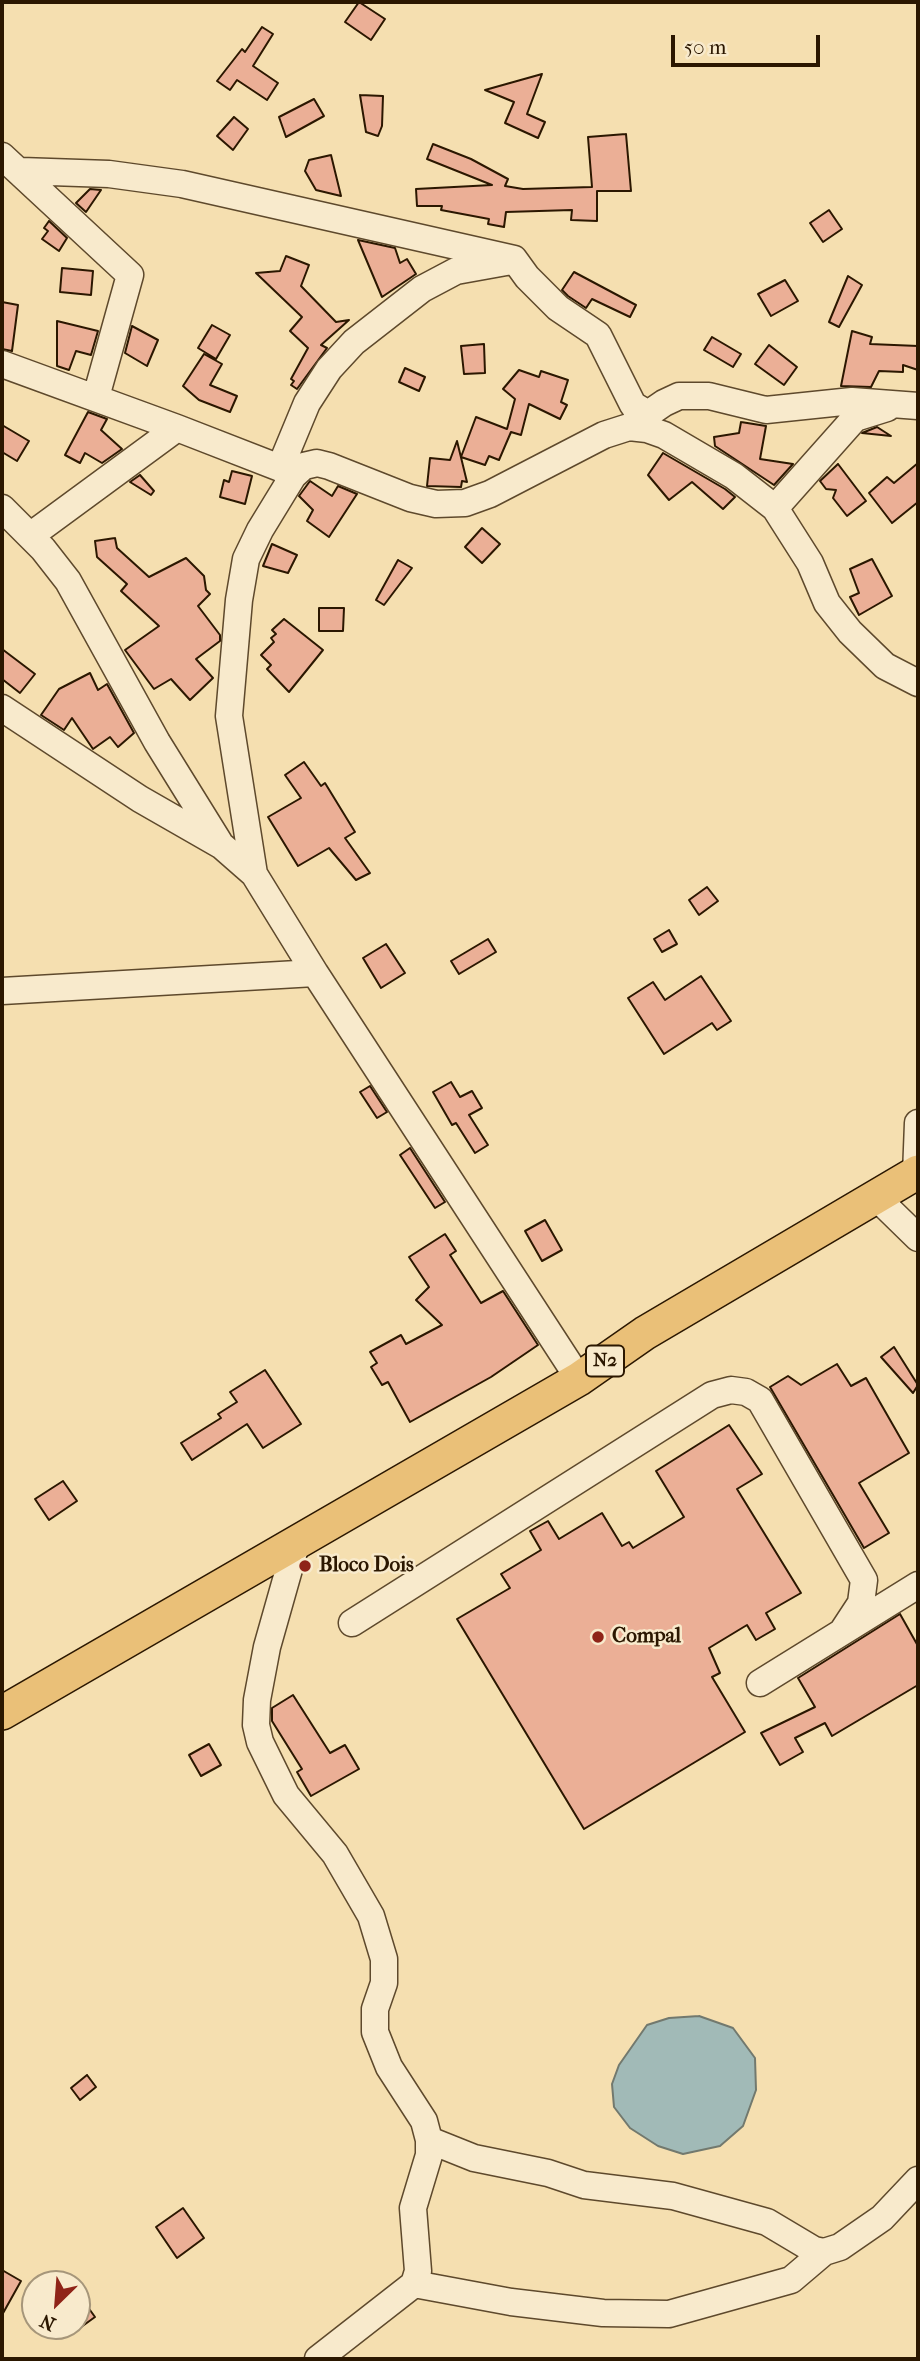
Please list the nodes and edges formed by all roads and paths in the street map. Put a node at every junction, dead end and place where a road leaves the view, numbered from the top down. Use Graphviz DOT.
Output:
graph roads {
  1 [pos="11,164"];
  2 [pos="514,259"];
  3 [pos="2,365"];
  4 [pos="96,397"];
  5 [pos="910,405"];
  6 [pos="639,421"];
  7 [pos="177,428"];
  8 [pos="286,472"];
  9 [pos="2,508"];
  10 [pos="775,508"];
  11 [pos="30,536"];
  12 [pos="918,683"];
  13 [pos="2,708"];
  14 [pos="222,846"];
  15 [pos="254,874"];
  16 [pos="315,973"];
  17 [pos="2,991"];
  18 [pos="918,1123"];
  19 [pos="917,1173"];
  20 [pos="875,1196"];
  21 [pos="918,1238"];
  22 [pos="579,1379"];
  23 [pos="298,1541"];
  24 [pos="918,1585"];
  25 [pos="352,1623"];
  26 [pos="842,1632"];
  27 [pos="760,1683"];
  28 [pos="2,1713"];
  29 [pos="429,2140"];
  30 [pos="918,2180"];
  31 [pos="824,2252"];
  32 [pos="414,2284"];
  33 [pos="318,2359"];
  1 -- 2 [label="street"];
  1 -- 4 [label="street"];
  2 -- 6 [label="street"];
  2 -- 8 [label="street"];
  3 -- 4 [label="street"];
  4 -- 7 [label="street"];
  5 -- 6 [label="street"];
  5 -- 10 [label="street"];
  6 -- 8 [label="street"];
  6 -- 10 [label="street"];
  7 -- 8 [label="street"];
  7 -- 11 [label="street"];
  8 -- 15 [label="street"];
  9 -- 11 [label="street"];
  10 -- 12 [label="street"];
  11 -- 14 [label="street"];
  13 -- 14 [label="street"];
  14 -- 15 [label="street"];
  15 -- 16 [label="street"];
  16 -- 17 [label="street"];
  16 -- 22 [label="street"];
  18 -- 19 [label="street"];
  19 -- 20 [label="main road, N2"];
  20 -- 21 [label="street"];
  20 -- 22 [label="main road, N2"];
  22 -- 23 [label="main road, N2"];
  23 -- 28 [label="main road, N2"];
  23 -- 29 [label="street"];
  24 -- 26 [label="street"];
  25 -- 26 [label="street"];
  26 -- 27 [label="street"];
  29 -- 31 [label="street"];
  29 -- 32 [label="street"];
  30 -- 31 [label="street"];
  31 -- 32 [label="street"];
  32 -- 33 [label="street"];
}
